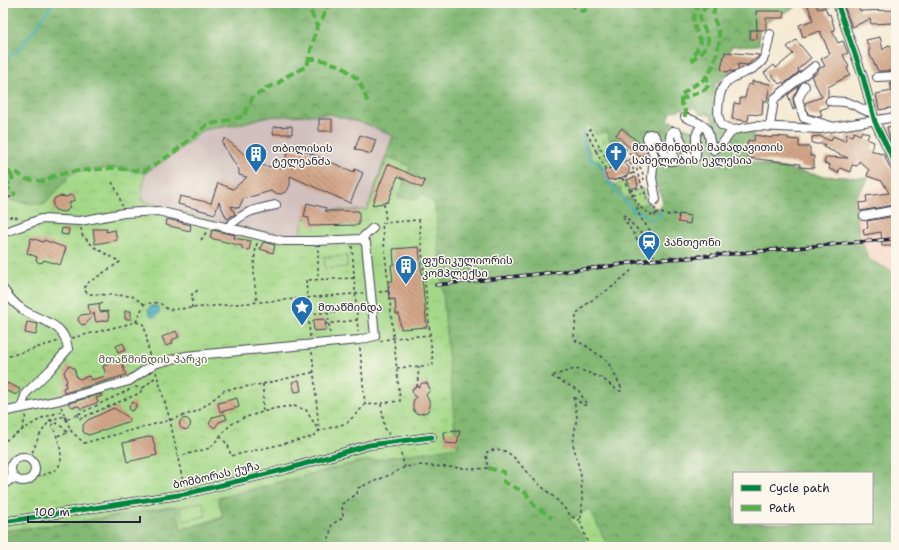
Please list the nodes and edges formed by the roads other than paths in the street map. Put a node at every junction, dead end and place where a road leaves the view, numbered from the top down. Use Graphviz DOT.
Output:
graph roads {
  1 [pos="838,3"];
  2 [pos="770,34"];
  3 [pos="815,66"];
  4 [pos="896,76"];
  5 [pos="877,78"];
  6 [pos="805,86"];
  7 [pos="830,101"];
  8 [pos="685,117"];
  9 [pos="874,117"];
  10 [pos="896,117"];
  11 [pos="702,125"];
  12 [pos="770,126"];
  13 [pos="834,127"];
  14 [pos="733,130"];
  15 [pos="896,165"];
  16 [pos="652,204"];
  17 [pos="276,205"];
  18 [pos="896,210"];
  19 [pos="864,216"];
  20 [pos="227,228"];
  21 [pos="373,228"];
  22 [pos="3,233"];
  23 [pos="361,239"];
  24 [pos="3,289"];
  25 [pos="25,407"];
  26 [pos="3,412"];
  27 [pos="432,437"];
  28 [pos="14,477"];
  29 [pos="3,485"];
  30 [pos="3,522"];
  1 -- 9 [label="street"];
  2 -- 14 [label="street"];
  3 -- 12 [label="street"];
  4 -- 5 [label="street"];
  6 -- 13 [label="street"];
  7 -- 9 [label="street"];
  8 -- 11 [label="street"];
  9 -- 10 [label="street"];
  9 -- 13 [label="street"];
  9 -- 15 [label="street"];
  11 -- 14 [label="street"];
  11 -- 16 [label="street"];
  12 -- 13 [label="street"];
  12 -- 14 [label="street"];
  17 -- 20 [label="street"];
  18 -- 19 [label="street"];
  20 -- 22 [label="street"];
  20 -- 23 [label="street"];
  21 -- 23 [label="street"];
  23 -- 25 [label="street"];
  24 -- 25 [label="street"];
  25 -- 26 [label="street"];
  27 -- 30 [label="street, ბომბორას ქუჩა"];
  28 -- 28 [label="street"];
  28 -- 29 [label="street"];
}
